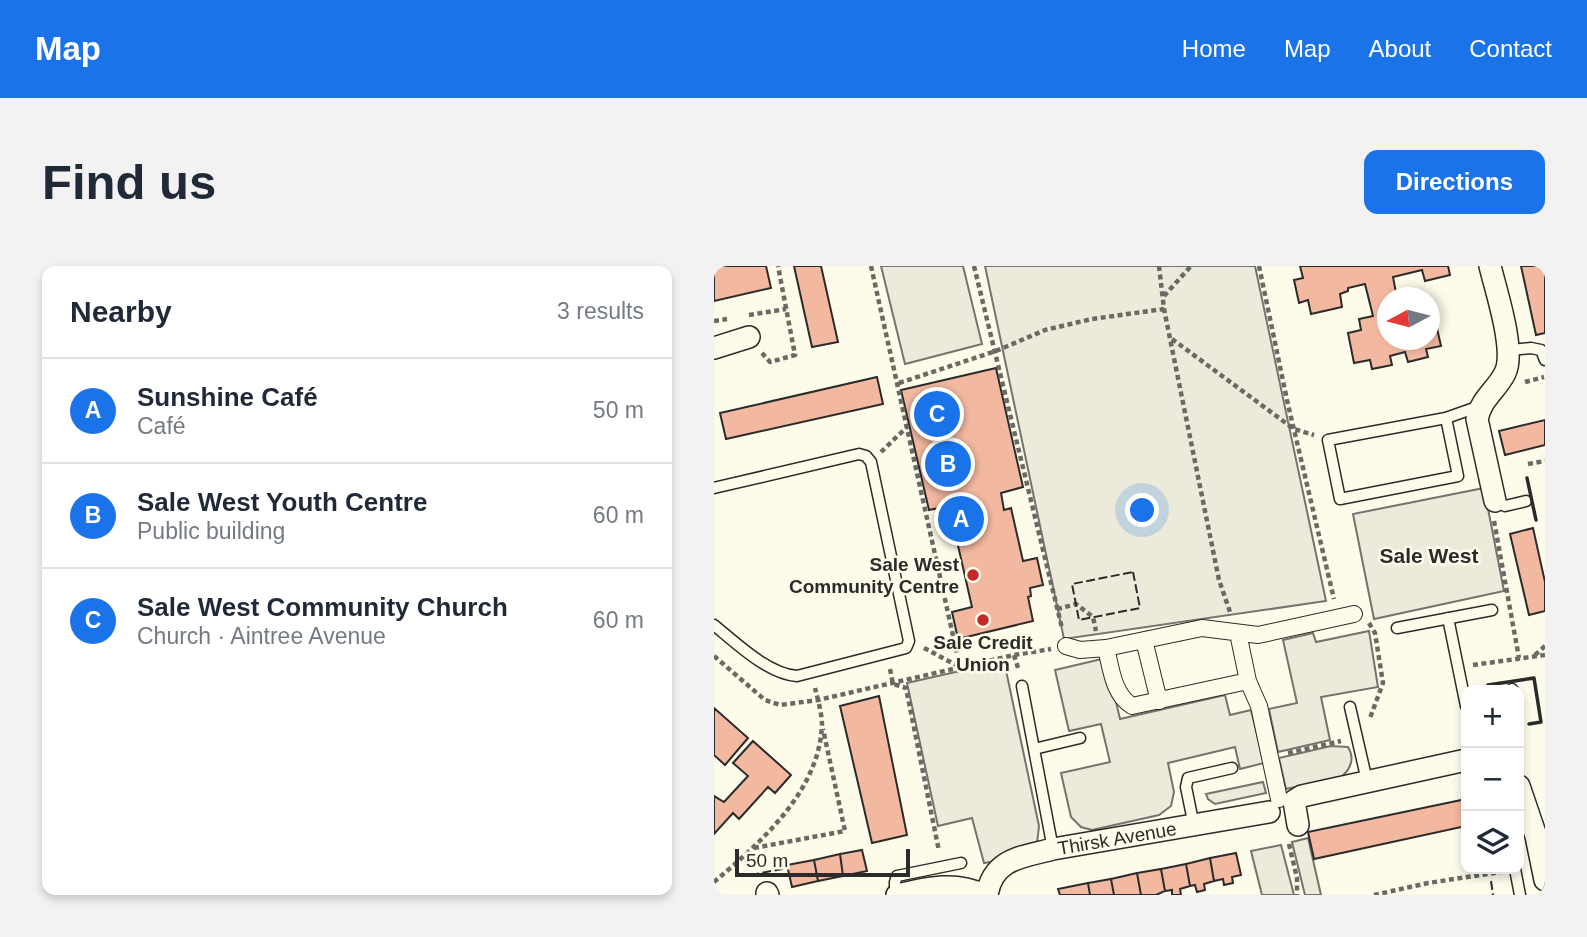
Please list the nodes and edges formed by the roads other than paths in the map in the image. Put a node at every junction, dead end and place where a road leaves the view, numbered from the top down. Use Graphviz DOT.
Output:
graph roads {
  1 [pos="1490,266"];
  2 [pos="749,337"];
  3 [pos="714,348"];
  4 [pos="1510,350"];
  5 [pos="1545,360"];
  6 [pos="1480,406"];
  7 [pos="1446,418"];
  8 [pos="714,488"];
  9 [pos="1495,501"];
  10 [pos="1526,501"];
  11 [pos="1492,610"];
  12 [pos="1346,616"];
  13 [pos="1448,618"];
  14 [pos="714,625"];
  15 [pos="1397,628"];
  16 [pos="1238,633"];
  17 [pos="1144,640"];
  18 [pos="1066,646"];
  19 [pos="1103,648"];
  20 [pos="1248,681"];
  21 [pos="1462,685"];
  22 [pos="1022,686"];
  23 [pos="1159,701"];
  24 [pos="1350,707"];
  25 [pos="1080,738"];
  26 [pos="1034,749"];
  27 [pos="1461,761"];
  28 [pos="1232,768"];
  29 [pos="1367,781"];
  30 [pos="1524,798"];
  31 [pos="1274,806"];
  32 [pos="1298,825"];
  33 [pos="1194,826"];
  34 [pos="1540,835"];
  35 [pos="1053,849"];
  36 [pos="961,863"];
  37 [pos="1516,874"];
  38 [pos="1545,880"];
  39 [pos="896,895"];
  40 [pos="985,895"];
  41 [pos="1520,895"];
  1 -- 4 [label="street"];
  2 -- 3 [label="street"];
  4 -- 5 [label="lane"];
  4 -- 6 [label="street"];
  6 -- 7 [label="lane"];
  6 -- 9 [label="street"];
  7 -- 7 [label="lane"];
  8 -- 14 [label="lane"];
  9 -- 10 [label="lane"];
  11 -- 13 [label="lane"];
  12 -- 16 [label="street"];
  13 -- 15 [label="lane"];
  13 -- 21 [label="lane"];
  16 -- 17 [label="street"];
  16 -- 20 [label="street"];
  17 -- 19 [label="street"];
  17 -- 23 [label="street"];
  18 -- 19 [label="street"];
  19 -- 23 [label="street"];
  20 -- 23 [label="street"];
  20 -- 31 [label="street"];
  22 -- 26 [label="lane"];
  24 -- 29 [label="lane"];
  25 -- 26 [label="lane"];
  26 -- 35 [label="lane"];
  27 -- 29 [label="street"];
  28 -- 33 [label="lane"];
  29 -- 32 [label="street"];
  30 -- 34 [label="street"];
  31 -- 33 [label="street, Thirsk Avenue"];
  33 -- 35 [label="street, Thirsk Avenue"];
  34 -- 38 [label="street"];
  35 -- 40 [label="street, Thirsk Avenue"];
  36 -- 39 [label="lane"];
  37 -- 41 [label="lane"];
  39 -- 40 [label="street, Thirsk Avenue"];
}
